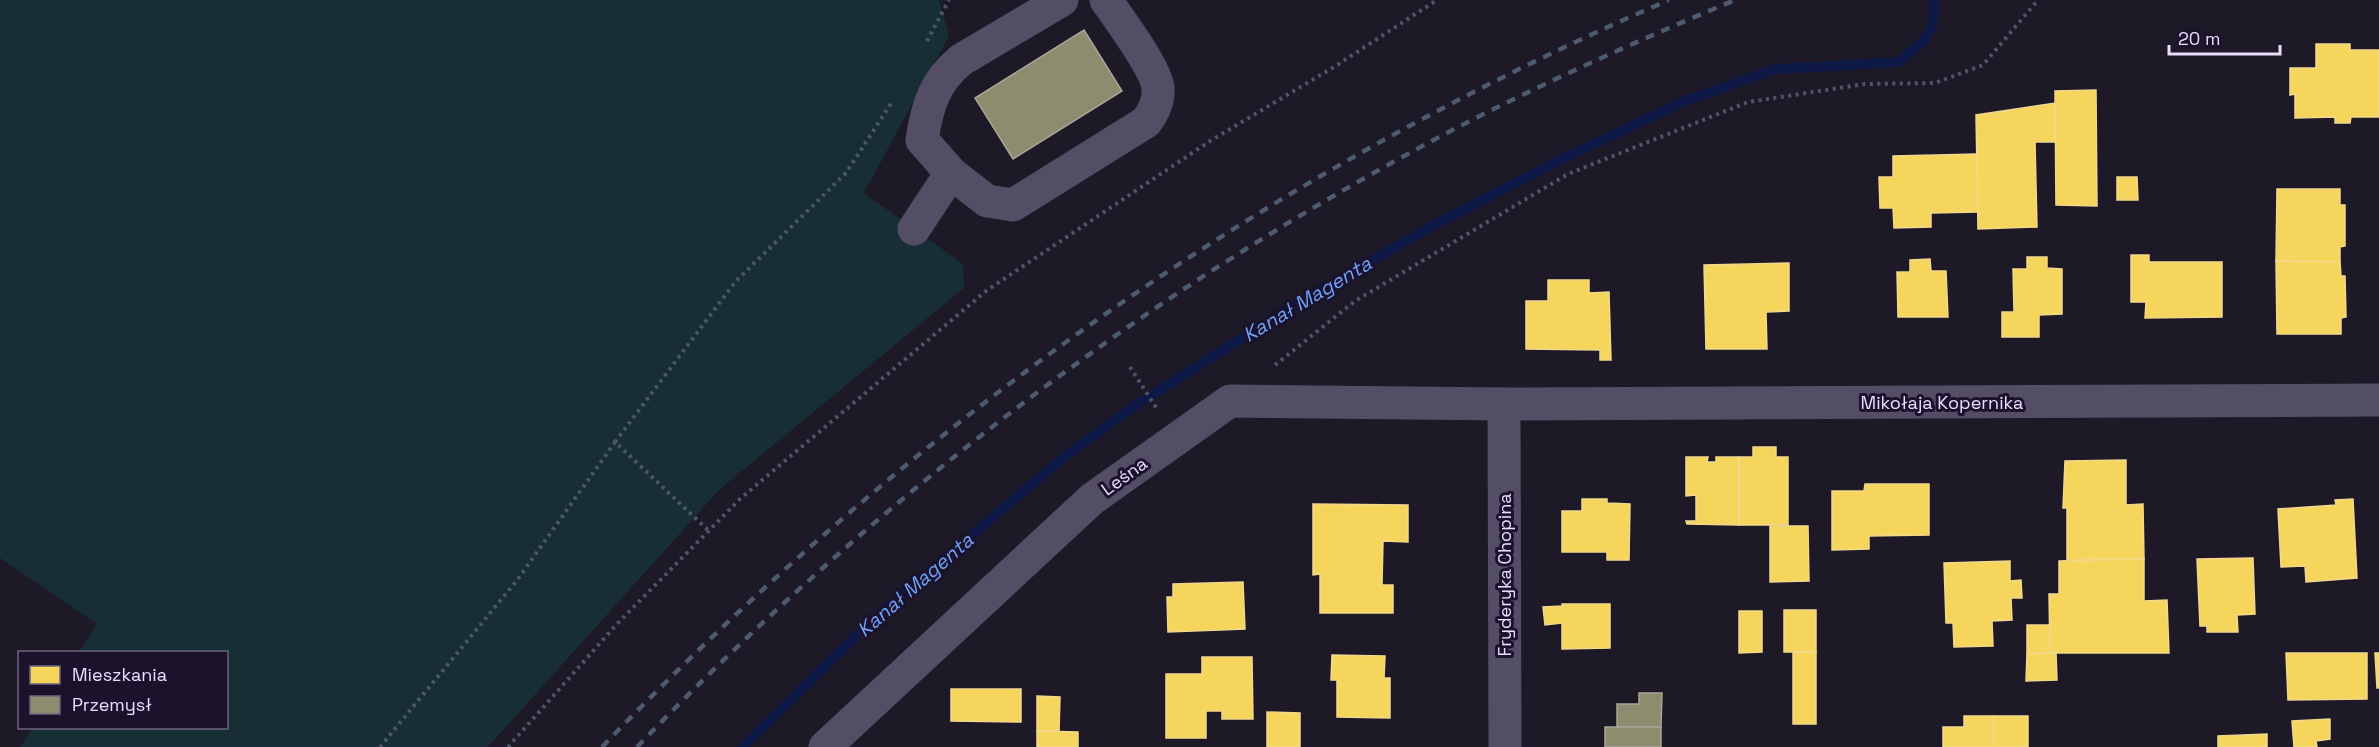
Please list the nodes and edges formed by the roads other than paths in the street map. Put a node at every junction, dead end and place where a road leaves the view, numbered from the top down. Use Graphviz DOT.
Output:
graph roads {
  1 [pos="1062,0"];
  2 [pos="1106,0"];
  3 [pos="951,173"];
  4 [pos="914,229"];
  5 [pos="2379,400"];
  6 [pos="1504,404"];
  7 [pos="825,747"];
  8 [pos="1505,747"];
  1 -- 3 [label="street"];
  2 -- 3 [label="street"];
  3 -- 4 [label="street"];
  5 -- 6 [label="street, Mikołaja Kopernika"];
  6 -- 7 [label="street, Leśna"];
  6 -- 8 [label="street, Fryderyka Chopina"];
}
